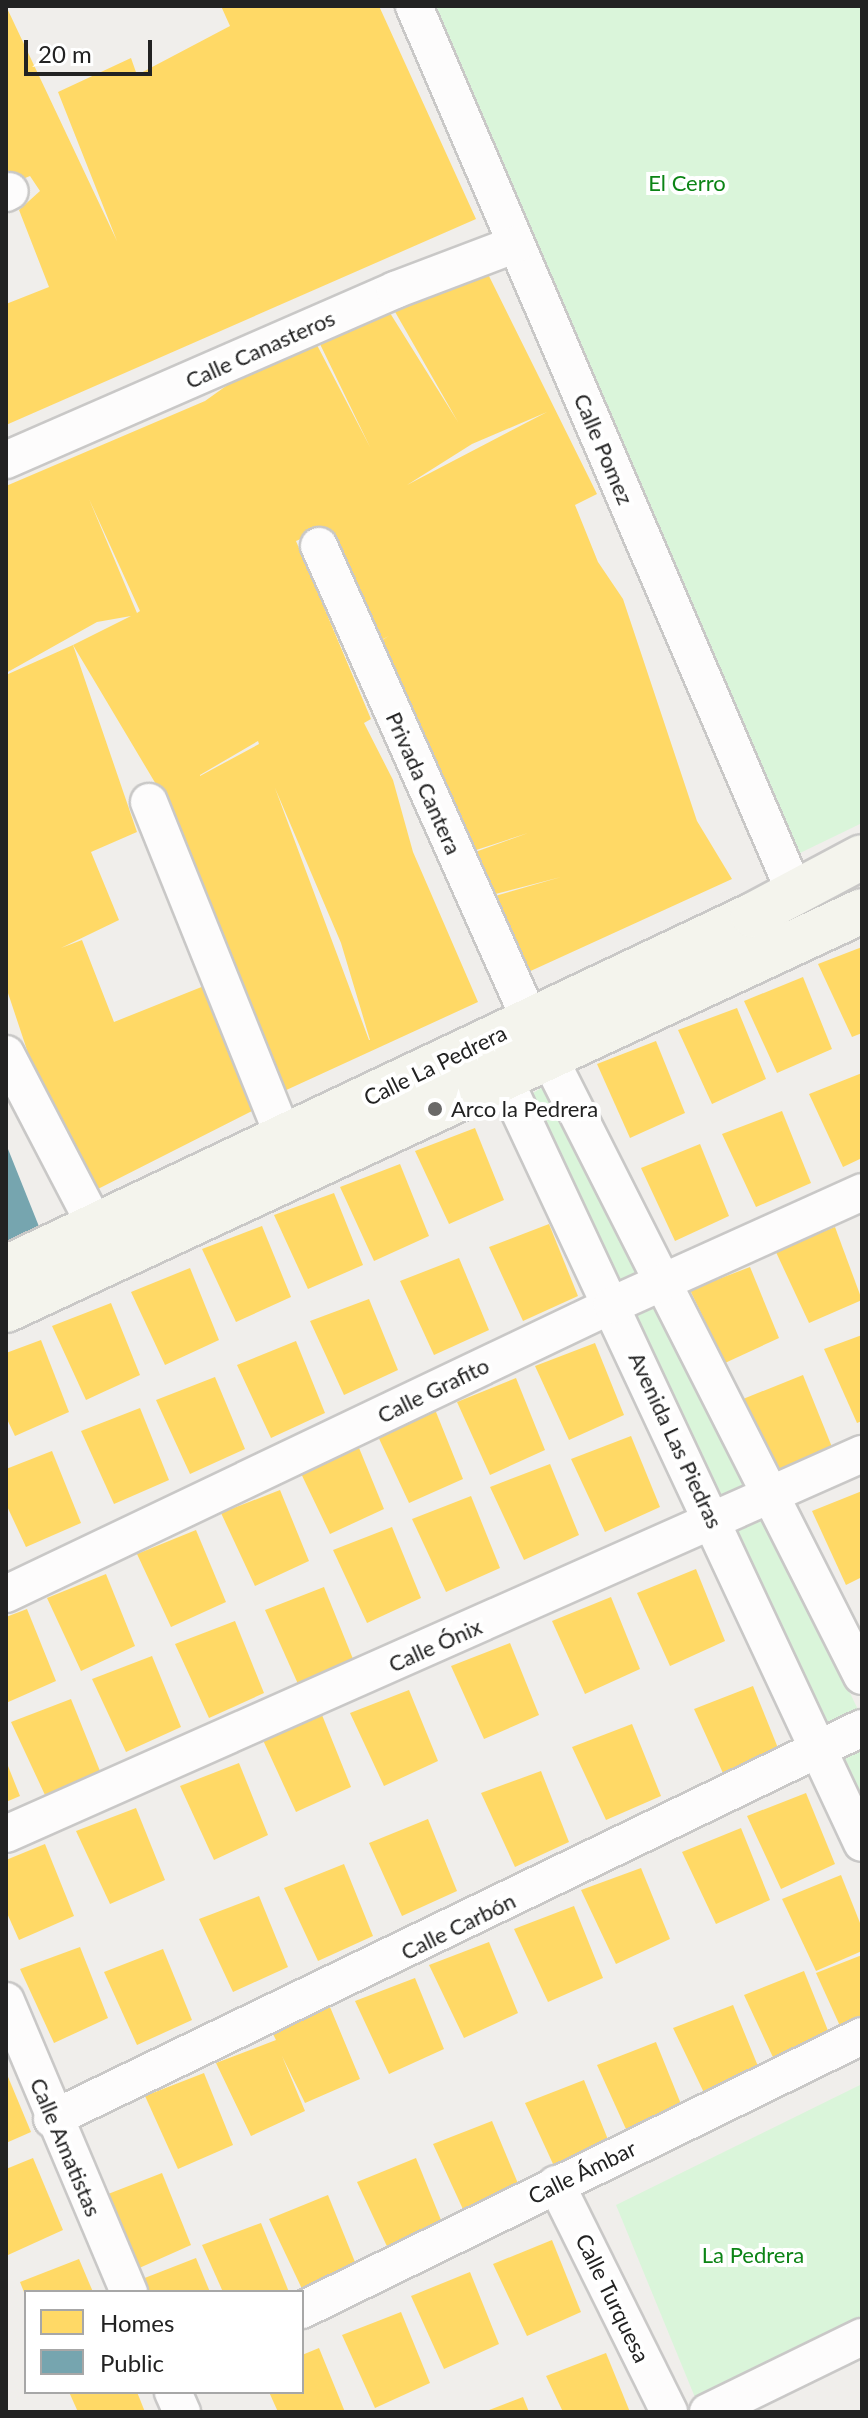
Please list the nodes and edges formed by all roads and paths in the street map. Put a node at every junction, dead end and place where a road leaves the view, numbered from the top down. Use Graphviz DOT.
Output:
graph roads {
  1 [pos="414,6"];
  2 [pos="516,244"];
  3 [pos="6,460"];
  4 [pos="319,546"];
  5 [pos="149,802"];
  6 [pos="862,857"];
  7 [pos="795,893"];
  8 [pos="862,911"];
  9 [pos="487,1038"];
  10 [pos="540,1038"];
  11 [pos="6,1054"];
  12 [pos="502,1081"];
  13 [pos="284,1137"];
  14 [pos="862,1192"];
  15 [pos="104,1242"];
  16 [pos="6,1268"];
  17 [pos="663,1284"];
  18 [pos="612,1305"];
  19 [pos="6,1310"];
  20 [pos="862,1454"];
  21 [pos="769,1498"];
  22 [pos="714,1522"];
  23 [pos="6,1594"];
  24 [pos="862,1676"];
  25 [pos="862,1728"];
  26 [pos="821,1750"];
  27 [pos="6,1834"];
  28 [pos="862,1843"];
  29 [pos="6,2001"];
  30 [pos="862,2036"];
  31 [pos="52,2119"];
  32 [pos="556,2184"];
  33 [pos="128,2290"];
  34 [pos="304,2309"];
  35 [pos="862,2337"];
  36 [pos="669,2412"];
  37 [pos="708,2412"];
  1 -- 2 [label="street, Calle Pomez"];
  2 -- 3 [label="street, Calle Canasteros"];
  2 -- 7 [label="street, Calle Pomez"];
  4 -- 10 [label="street, Privada Cantera"];
  5 -- 13 [label="street"];
  6 -- 7 [label="main road, Calle La Pedrera"];
  7 -- 10 [label="main road, Calle La Pedrera"];
  8 -- 10 [label="main road, Calle La Pedrera"];
  9 -- 10 [label="main road, Calle La Pedrera"];
  9 -- 12 [label="street, Avenida Las Piedras"];
  9 -- 13 [label="main road, Calle La Pedrera"];
  10 -- 12 [label="main road, Calle La Pedrera"];
  10 -- 17 [label="street"];
  11 -- 15 [label="street"];
  12 -- 15 [label="main road, Calle La Pedrera"];
  12 -- 18 [label="street, Avenida Las Piedras"];
  13 -- 15 [label="main road, Calle La Pedrera"];
  14 -- 17 [label="street, Calle Grafito"];
  15 -- 16 [label="main road, Calle La Pedrera"];
  15 -- 19 [label="main road, Calle La Pedrera"];
  17 -- 18 [label="street, Calle Grafito"];
  17 -- 21 [label="street"];
  18 -- 22 [label="street, Avenida Las Piedras"];
  18 -- 23 [label="street, Calle Grafito"];
  20 -- 21 [label="street, Calle Ónix"];
  21 -- 22 [label="street, Calle Ónix"];
  21 -- 24 [label="street"];
  22 -- 26 [label="street, Avenida Las Piedras"];
  22 -- 27 [label="street, Calle Ónix"];
  25 -- 26 [label="street, Calle Carbón"];
  26 -- 28 [label="street, Avenida Las Piedras"];
  26 -- 31 [label="street, Calle Carbón"];
  29 -- 31 [label="street, Calle Amatistas"];
  30 -- 32 [label="street, Calle Ámbar"];
  31 -- 33 [label="street, Calle Amatistas"];
  32 -- 34 [label="street, Calle Ámbar"];
  32 -- 36 [label="street, Calle Turquesa"];
  35 -- 37 [label="street"];
}
